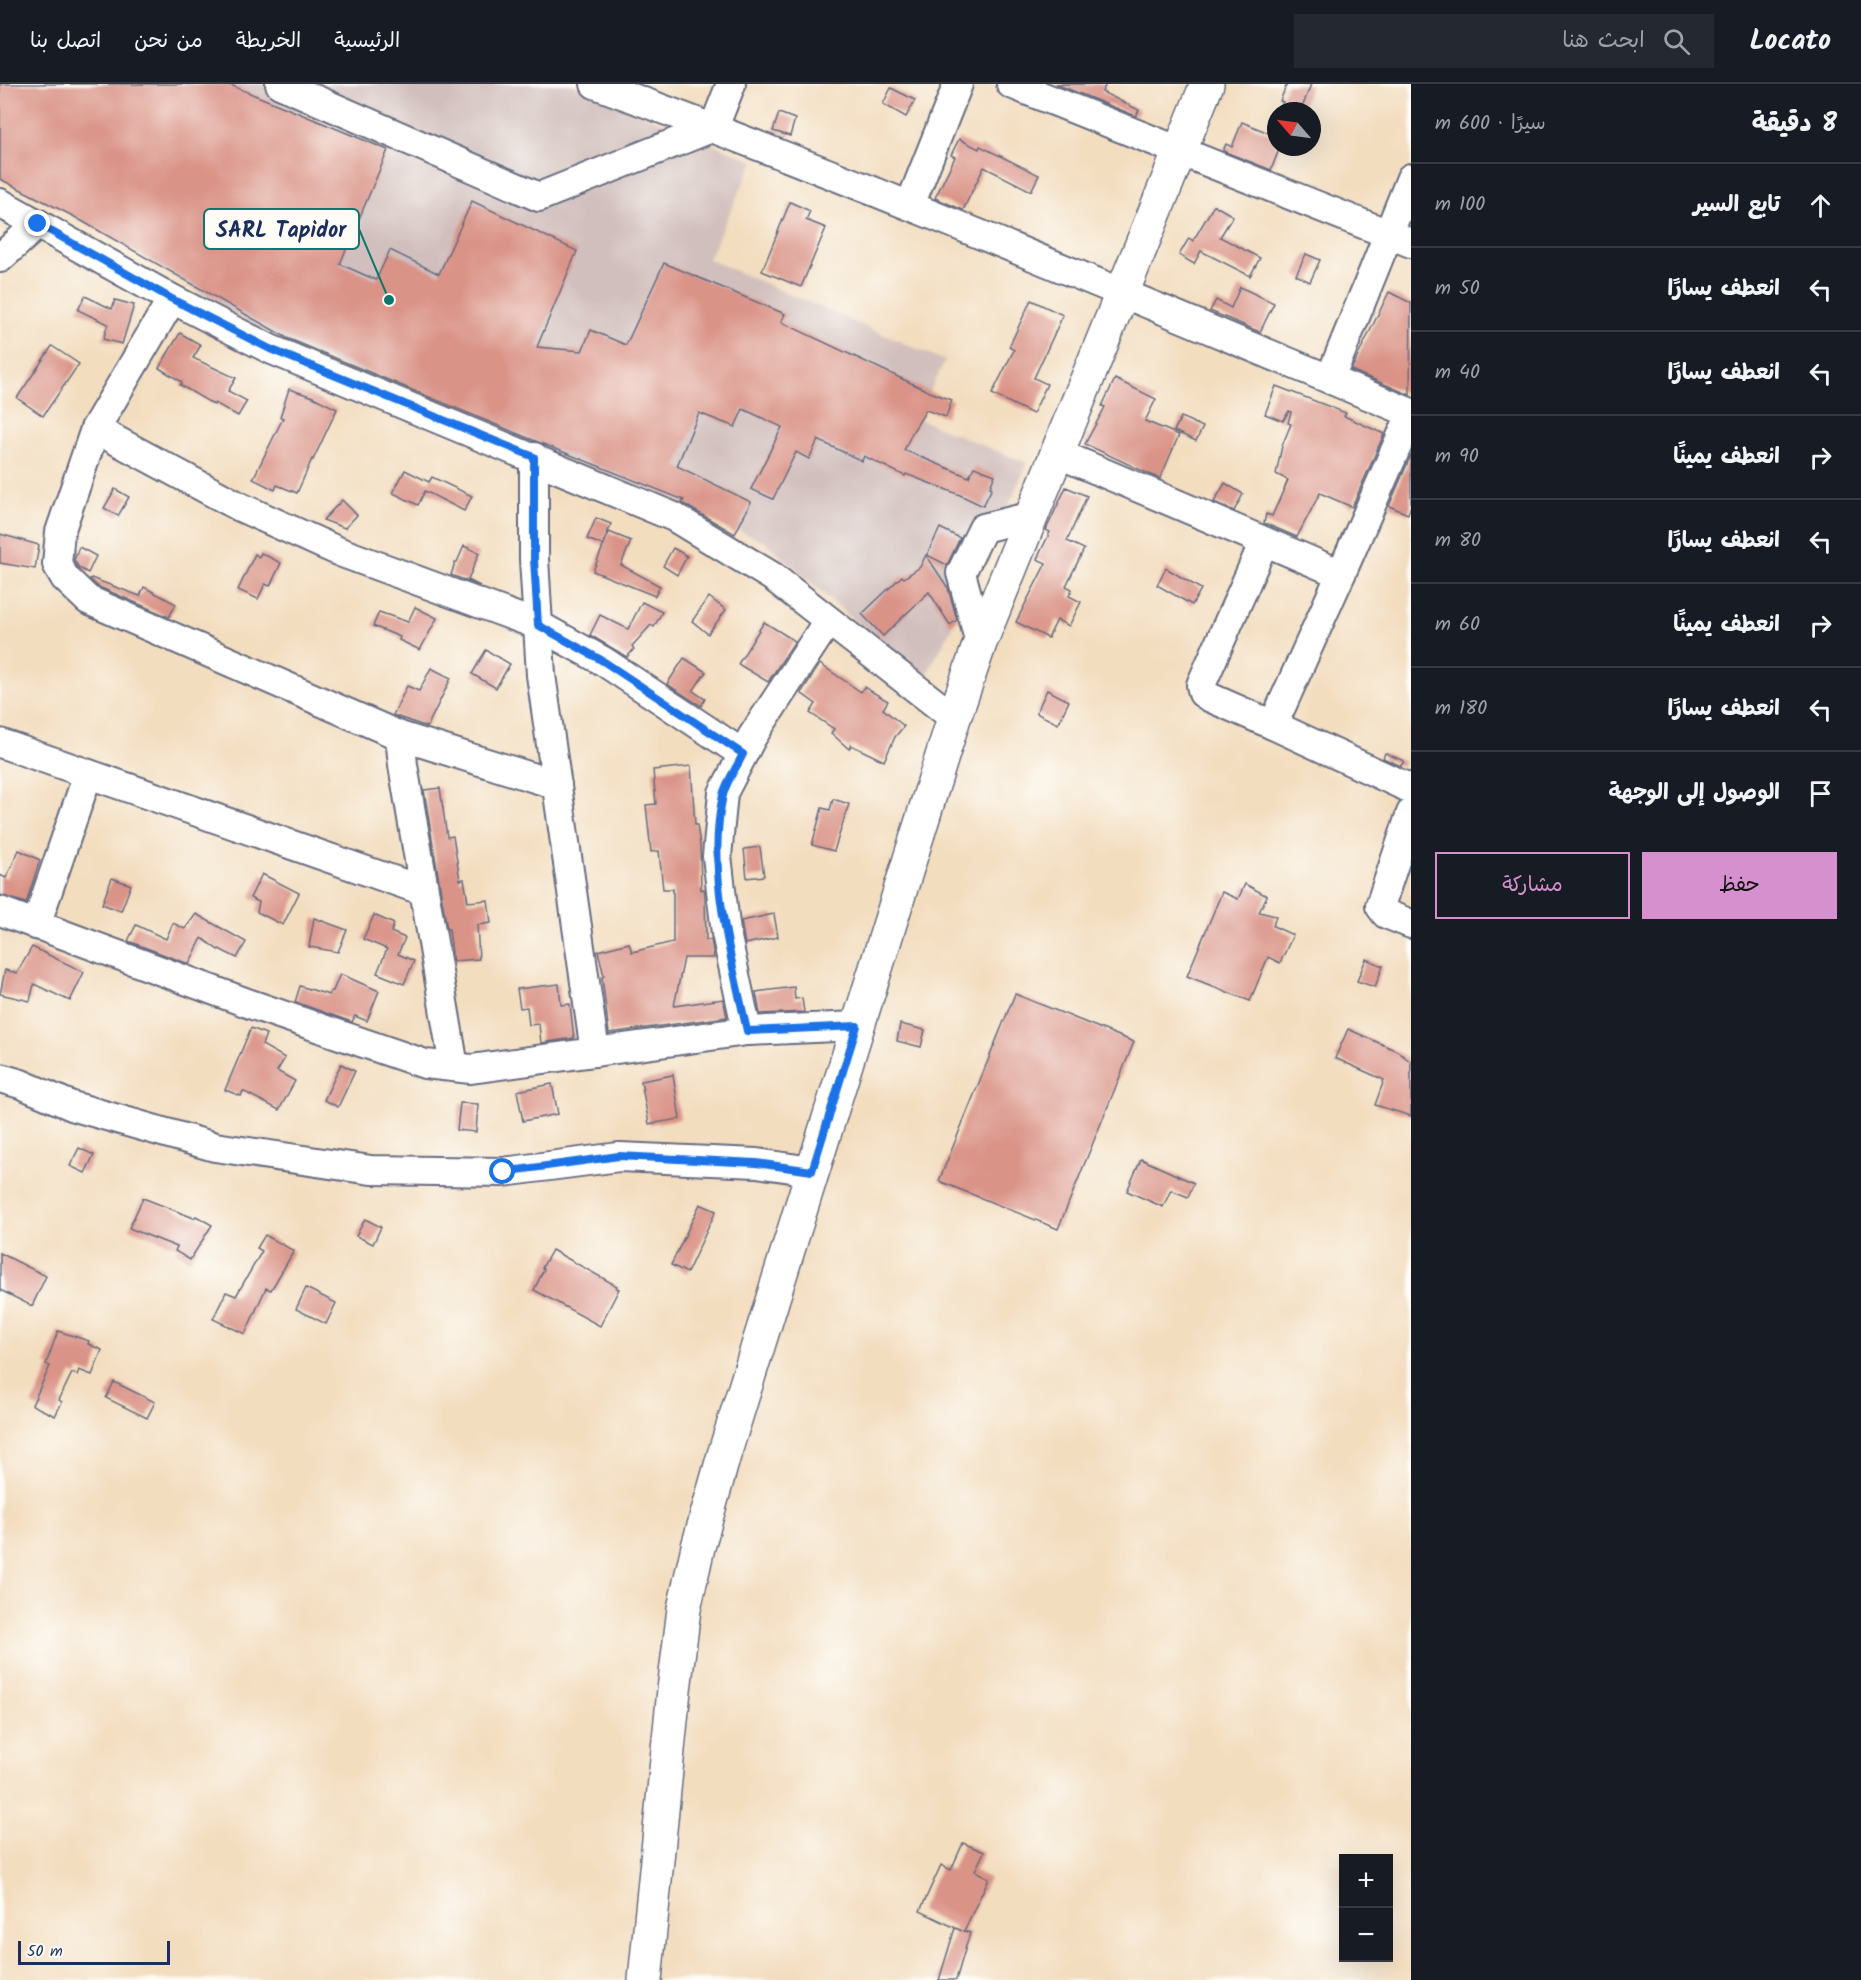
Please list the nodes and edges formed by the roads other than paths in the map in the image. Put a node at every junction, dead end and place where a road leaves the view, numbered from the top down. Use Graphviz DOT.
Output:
graph roads {
  1 [pos="280,84"];
  2 [pos="595,84"];
  3 [pos="731,84"];
  4 [pos="958,84"];
  5 [pos="1011,84"];
  6 [pos="1207,84"];
  7 [pos="714,127"];
  8 [pos="1180,150"];
  9 [pos="1411,178"];
  10 [pos="0,203"];
  11 [pos="910,205"];
  12 [pos="38,224"];
  13 [pos="1400,238"];
  14 [pos="0,258"];
  15 [pos="1122,294"];
  16 [pos="172,299"];
  17 [pos="1330,379"];
  18 [pos="1411,413"];
  19 [pos="95,429"];
  20 [pos="1057,453"];
  21 [pos="534,457"];
  22 [pos="1032,516"];
  23 [pos="1264,542"];
  24 [pos="1341,574"];
  25 [pos="828,621"];
  26 [pos="538,625"];
  27 [pos="980,643"];
  28 [pos="954,718"];
  29 [pos="1273,725"];
  30 [pos="400,736"];
  31 [pos="0,743"];
  32 [pos="743,754"];
  33 [pos="88,774"];
  34 [pos="557,785"];
  35 [pos="1411,789"];
  36 [pos="1411,813"];
  37 [pos="424,891"];
  38 [pos="0,911"];
  39 [pos="1411,924"];
  40 [pos="36,925"];
  41 [pos="857,1026"];
  42 [pos="747,1031"];
  43 [pos="595,1052"];
  44 [pos="454,1067"];
  45 [pos="0,1078"];
  46 [pos="812,1171"];
  47 [pos="645,1980"];
  1 -- 7 [label="street"];
  2 -- 7 [label="street"];
  3 -- 7 [label="street"];
  4 -- 11 [label="street"];
  5 -- 8 [label="street"];
  6 -- 8 [label="main road"];
  7 -- 11 [label="street"];
  8 -- 13 [label="street"];
  8 -- 15 [label="main road"];
  9 -- 13 [label="street"];
  10 -- 12 [label="street"];
  11 -- 15 [label="street"];
  12 -- 14 [label="street"];
  12 -- 16 [label="street"];
  13 -- 17 [label="street"];
  15 -- 17 [label="street"];
  15 -- 20 [label="main road"];
  16 -- 19 [label="street"];
  16 -- 21 [label="street"];
  17 -- 18 [label="street"];
  18 -- 24 [label="street"];
  19 -- 26 [label="street"];
  19 -- 30 [label="street"];
  20 -- 22 [label="main road"];
  20 -- 23 [label="street"];
  21 -- 25 [label="street"];
  21 -- 26 [label="street"];
  22 -- 27 [label="main road"];
  22 -- 27 [label="street"];
  23 -- 24 [label="street"];
  23 -- 29 [label="street"];
  24 -- 29 [label="street"];
  25 -- 28 [label="street"];
  25 -- 32 [label="street"];
  26 -- 32 [label="street"];
  26 -- 34 [label="street"];
  27 -- 28 [label="main road"];
  28 -- 41 [label="main road"];
  29 -- 35 [label="street"];
  30 -- 34 [label="street"];
  30 -- 37 [label="street"];
  31 -- 33 [label="street"];
  32 -- 42 [label="street"];
  33 -- 37 [label="street"];
  33 -- 40 [label="street"];
  34 -- 43 [label="street"];
  36 -- 39 [label="street"];
  37 -- 44 [label="street"];
  38 -- 40 [label="street"];
  40 -- 44 [label="street"];
  41 -- 42 [label="street"];
  41 -- 46 [label="main road"];
  42 -- 43 [label="street"];
  43 -- 44 [label="street"];
  45 -- 46 [label="street"];
  46 -- 47 [label="main road"];
}
